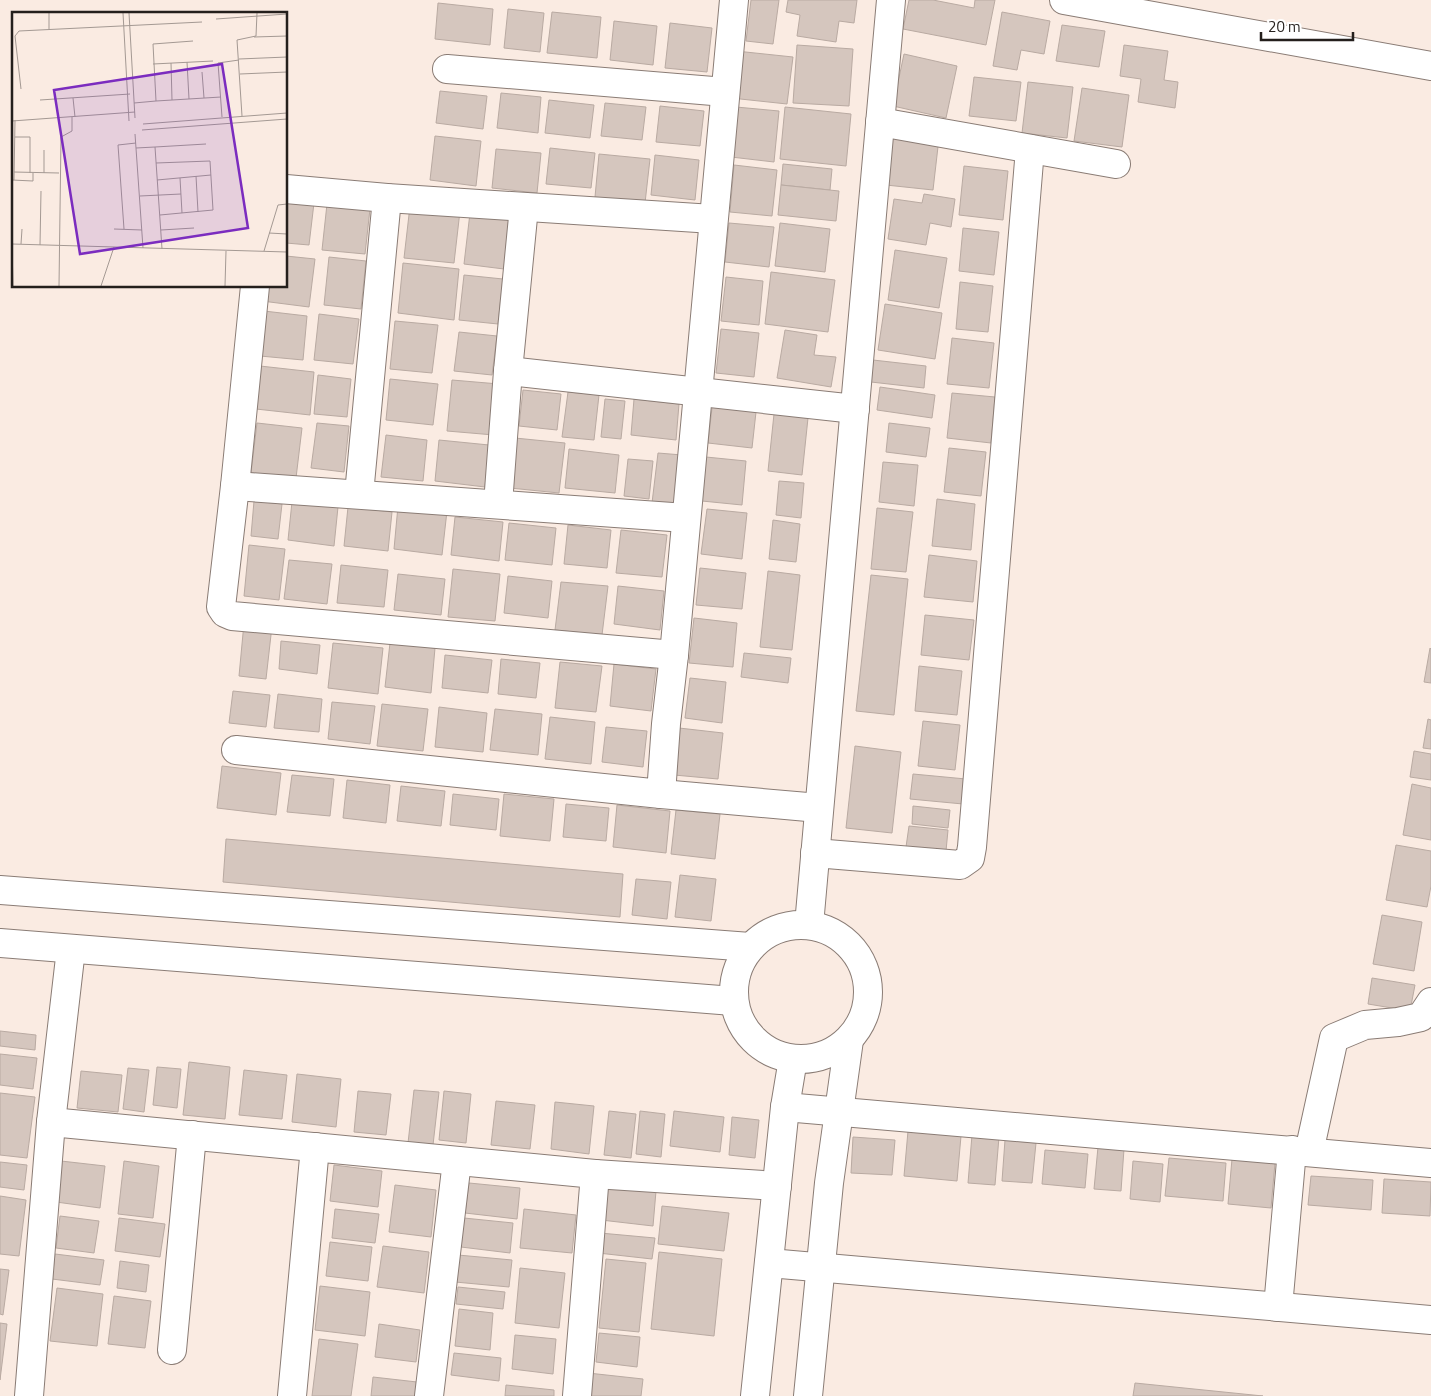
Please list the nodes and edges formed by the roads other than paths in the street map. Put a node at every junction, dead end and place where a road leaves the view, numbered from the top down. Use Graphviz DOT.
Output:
graph roads {
  1 [pos="734,0"];
  2 [pos="891,0"];
  3 [pos="1064,0"];
  4 [pos="1142,7"];
  5 [pos="1431,66"];
  6 [pos="447,69"];
  7 [pos="725,92"];
  8 [pos="880,122"];
  9 [pos="1030,148"];
  10 [pos="1116,164"];
  11 [pos="288,189"];
  12 [pos="387,198"];
  13 [pos="524,206"];
  14 [pos="714,219"];
  15 [pos="255,288"];
  16 [pos="508,371"];
  17 [pos="698,392"];
  18 [pos="855,409"];
  19 [pos="235,486"];
  20 [pos="359,494"];
  21 [pos="498,504"];
  22 [pos="686,518"];
  23 [pos="674,655"];
  24 [pos="236,750"];
  25 [pos="661,794"];
  26 [pos="819,808"];
  27 [pos="815,853"];
  28 [pos="0,890"];
  29 [pos="809,925"];
  30 [pos="0,943"];
  31 [pos="750,947"];
  32 [pos="71,949"];
  33 [pos="733,1001"];
  34 [pos="1431,1002"];
  35 [pos="849,1040"];
  36 [pos="793,1060"];
  37 [pos="785,1108"];
  38 [pos="838,1112"];
  39 [pos="51,1122"];
  40 [pos="192,1135"];
  41 [pos="315,1148"];
  42 [pos="1300,1151"];
  43 [pos="457,1161"];
  44 [pos="1431,1163"];
  45 [pos="596,1174"];
  46 [pos="777,1186"];
  47 [pos="769,1263"];
  48 [pos="821,1268"];
  49 [pos="1278,1307"];
  50 [pos="1431,1320"];
  51 [pos="172,1350"];
  52 [pos="29,1396"];
  53 [pos="292,1396"];
  54 [pos="429,1396"];
  55 [pos="577,1396"];
  56 [pos="755,1396"];
  57 [pos="808,1396"];
  1 -- 7 [label="street"];
  2 -- 8 [label="street"];
  3 -- 4 [label="street"];
  4 -- 5 [label="street"];
  6 -- 7 [label="street"];
  7 -- 14 [label="street"];
  8 -- 9 [label="street"];
  8 -- 18 [label="street"];
  9 -- 10 [label="street"];
  9 -- 27 [label="street"];
  11 -- 12 [label="street"];
  12 -- 13 [label="street"];
  12 -- 20 [label="street"];
  13 -- 14 [label="street"];
  13 -- 16 [label="street"];
  14 -- 17 [label="street"];
  15 -- 19 [label="street"];
  16 -- 17 [label="street"];
  16 -- 21 [label="street"];
  17 -- 18 [label="street"];
  17 -- 22 [label="street"];
  18 -- 26 [label="street"];
  19 -- 20 [label="street"];
  19 -- 23 [label="street"];
  20 -- 21 [label="street"];
  21 -- 22 [label="street"];
  22 -- 23 [label="street"];
  23 -- 25 [label="street"];
  24 -- 25 [label="street"];
  25 -- 26 [label="street"];
  26 -- 27 [label="street"];
  27 -- 29 [label="street"];
  28 -- 31 [label="street"];
  29 -- 31 [label="street"];
  29 -- 35 [label="street"];
  30 -- 32 [label="street"];
  31 -- 33 [label="street"];
  32 -- 33 [label="street"];
  32 -- 39 [label="street"];
  33 -- 36 [label="street"];
  34 -- 42 [label="street"];
  35 -- 36 [label="street"];
  35 -- 38 [label="street"];
  36 -- 37 [label="street"];
  37 -- 38 [label="street"];
  37 -- 46 [label="street"];
  38 -- 42 [label="street"];
  38 -- 48 [label="street"];
  39 -- 40 [label="street"];
  39 -- 52 [label="street"];
  40 -- 41 [label="street"];
  40 -- 51 [label="street"];
  41 -- 43 [label="street"];
  41 -- 53 [label="street"];
  42 -- 44 [label="street"];
  42 -- 49 [label="street"];
  43 -- 45 [label="street"];
  43 -- 54 [label="street"];
  45 -- 46 [label="street"];
  45 -- 55 [label="street"];
  46 -- 47 [label="street"];
  47 -- 48 [label="street"];
  47 -- 56 [label="street"];
  48 -- 49 [label="street"];
  48 -- 57 [label="street"];
  49 -- 50 [label="street"];
}
